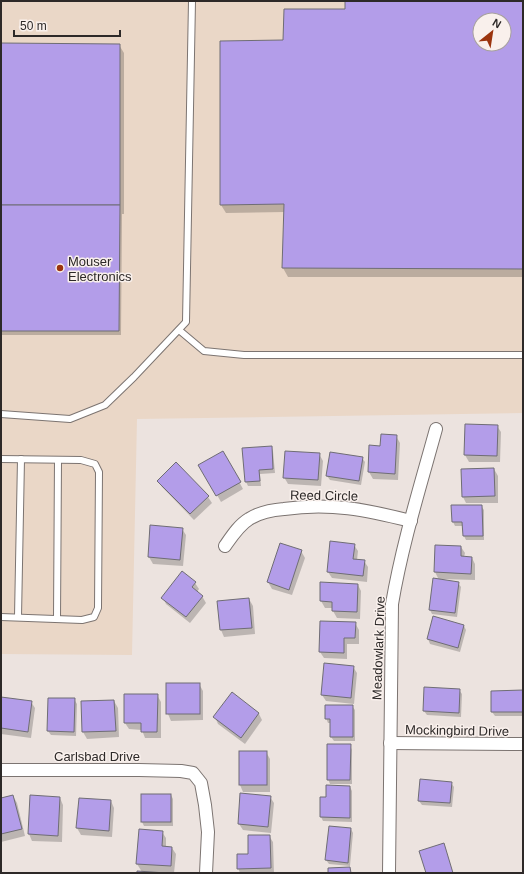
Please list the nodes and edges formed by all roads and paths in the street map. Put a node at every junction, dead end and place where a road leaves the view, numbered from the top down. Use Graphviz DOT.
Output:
graph roads {
  1 [pos="192,1"];
  2 [pos="179,330"];
  3 [pos="523,355"];
  4 [pos="1,414"];
  5 [pos="436,429"];
  6 [pos="1,459"];
  7 [pos="21,459"];
  8 [pos="58,460"];
  9 [pos="411,521"];
  10 [pos="225,546"];
  11 [pos="1,617"];
  12 [pos="18,617"];
  13 [pos="58,619"];
  14 [pos="390,743"];
  15 [pos="523,744"];
  16 [pos="1,770"];
  17 [pos="206,873"];
  18 [pos="389,873"];
  1 -- 2 [label="lane"];
  2 -- 3 [label="lane"];
  2 -- 4 [label="lane"];
  5 -- 9 [label="street, Meadowlark Drive"];
  6 -- 7 [label="lane"];
  7 -- 8 [label="lane"];
  7 -- 12 [label="lane"];
  8 -- 13 [label="lane"];
  8 -- 13 [label="lane"];
  9 -- 10 [label="street, Reed Circle"];
  9 -- 14 [label="street, Meadowlark Drive"];
  11 -- 12 [label="lane"];
  12 -- 13 [label="lane"];
  14 -- 15 [label="street, Mockingbird Drive"];
  14 -- 18 [label="street, Meadowlark Drive"];
  16 -- 17 [label="street, Carlsbad Drive"];
}
